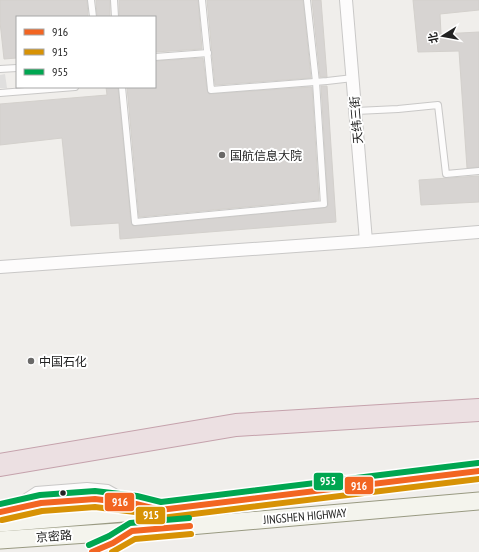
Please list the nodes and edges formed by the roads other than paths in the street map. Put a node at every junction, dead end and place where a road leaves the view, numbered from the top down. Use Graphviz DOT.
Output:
graph roads {
  1 [pos="91,0"];
  2 [pos="114,0"];
  3 [pos="202,0"];
  4 [pos="307,0"];
  5 [pos="346,0"];
  6 [pos="93,16"];
  7 [pos="115,16"];
  8 [pos="208,53"];
  9 [pos="156,57"];
  10 [pos="16,68"];
  11 [pos="0,70"];
  12 [pos="353,78"];
  13 [pos="316,82"];
  14 [pos="62,88"];
  15 [pos="122,88"];
  16 [pos="0,93"];
  17 [pos="356,111"];
  18 [pos="479,171"];
  19 [pos="479,232"];
  20 [pos="366,241"];
  21 [pos="0,266"];
  22 [pos="479,410"];
  23 [pos="0,465"];
  24 [pos="479,471"];
  25 [pos="479,501"];
  26 [pos="136,504"];
  27 [pos="160,510"];
  28 [pos="2,515"];
  29 [pos="132,531"];
  30 [pos="0,540"];
  31 [pos="113,543"];
  32 [pos="92,552"];
  33 [pos="107,552"];
  1 -- 6 [label="lane"];
  2 -- 7 [label="lane"];
  3 -- 8 [label="lane"];
  4 -- 13 [label="lane"];
  5 -- 12 [label="street, 天纬三街"];
  8 -- 9 [label="lane"];
  8 -- 13 [label="lane"];
  10 -- 11 [label="lane"];
  12 -- 13 [label="lane"];
  12 -- 17 [label="street, 天纬三街"];
  13 -- 15 [label="lane"];
  14 -- 16 [label="lane"];
  17 -- 18 [label="lane"];
  17 -- 20 [label="street, 天纬三街"];
  19 -- 20 [label="street"];
  20 -- 21 [label="street"];
  22 -- 23 [label="highway"];
  24 -- 27 [label="main road, JINGSHEN HIGHWAY"];
  25 -- 29 [label="main road, JINGSHEN HIGHWAY"];
  26 -- 27 [label="lane"];
  26 -- 28 [label="lane"];
  26 -- 28 [label="lane"];
  27 -- 28 [label="main road, JINGSHEN HIGHWAY"];
  29 -- 30 [label="main road, 京密路"];
  29 -- 31 [label="lane"];
  31 -- 32 [label="lane"];
  31 -- 33 [label="lane"];
}
